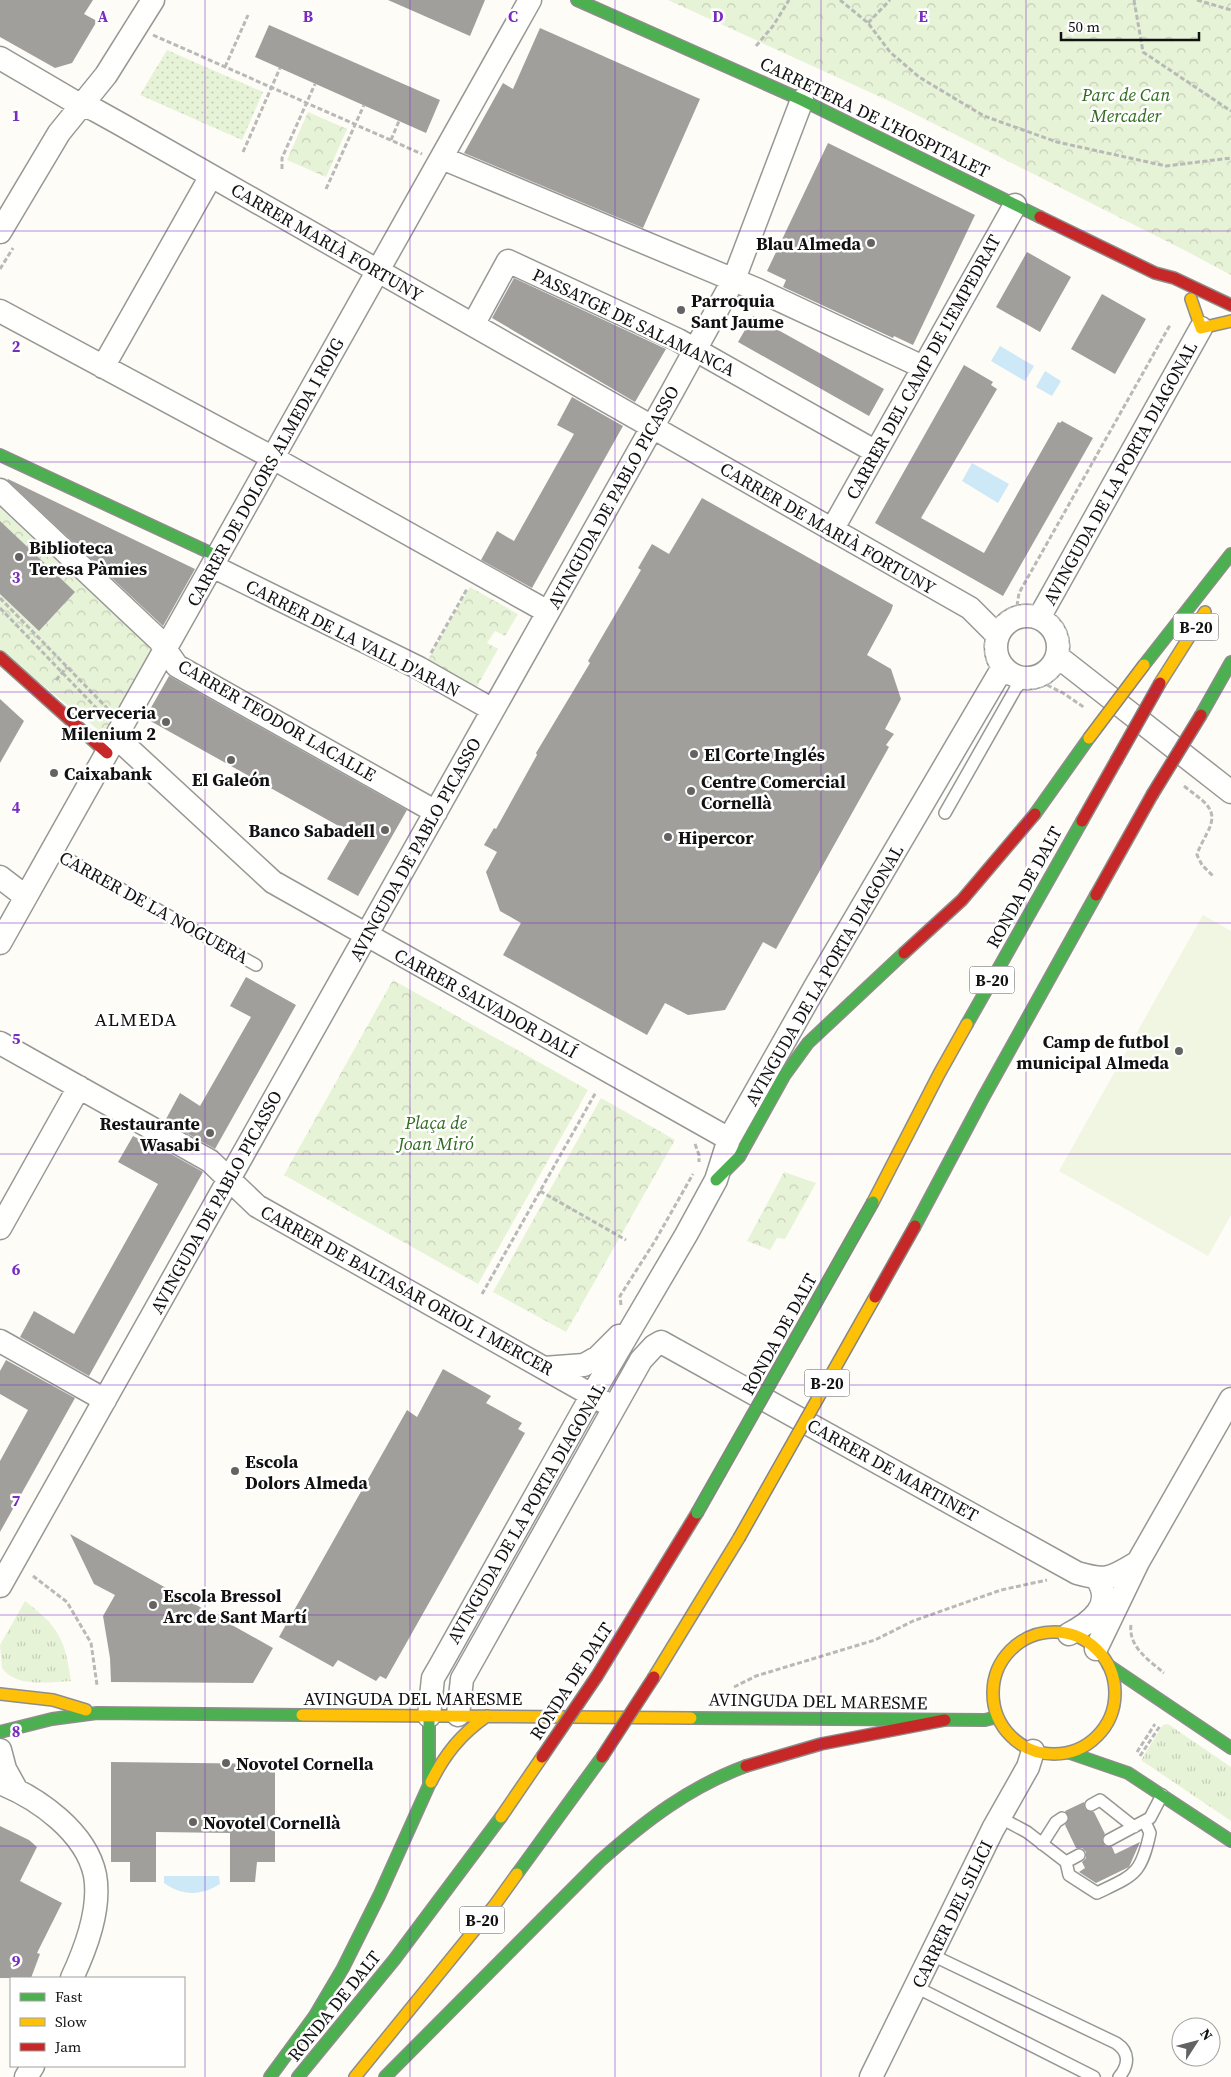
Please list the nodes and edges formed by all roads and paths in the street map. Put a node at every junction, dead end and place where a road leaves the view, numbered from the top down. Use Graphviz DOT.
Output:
graph roads {
  1 [pos="153,0"];
  2 [pos="530,0"];
  3 [pos="577,0"];
  4 [pos="789,0"];
  5 [pos="840,0"];
  6 [pos="890,0"];
  7 [pos="1134,0"];
  8 [pos="1197,0"];
  9 [pos="1231,10"];
  10 [pos="248,15"];
  11 [pos="868,23"];
  12 [pos="150,34"];
  13 [pos="756,46"];
  14 [pos="0,58"];
  15 [pos="225,67"];
  16 [pos="280,68"];
  17 [pos="315,84"];
  18 [pos="271,87"];
  19 [pos="802,100"];
  20 [pos="306,103"];
  21 [pos="82,105"];
  22 [pos="364,106"];
  23 [pos="1231,111"];
  24 [pos="399,121"];
  25 [pos="356,124"];
  26 [pos="391,140"];
  27 [pos="243,152"];
  28 [pos="434,157"];
  29 [pos="1231,158"];
  30 [pos="282,169"];
  31 [pos="211,176"];
  32 [pos="326,189"];
  33 [pos="1015,205"];
  34 [pos="0,232"];
  35 [pos="378,271"];
  36 [pos="1156,273"];
  37 [pos="734,279"];
  38 [pos="1191,299"];
  39 [pos="1231,305"];
  40 [pos="0,312"];
  41 [pos="1208,316"];
  42 [pos="1231,321"];
  43 [pos="1170,324"];
  44 [pos="472,325"];
  45 [pos="696,350"];
  46 [pos="103,367"];
  47 [pos="923,367"];
  48 [pos="652,428"];
  49 [pos="876,452"];
  50 [pos="0,455"];
  51 [pos="273,458"];
  52 [pos="0,490"];
  53 [pos="832,530"];
  54 [pos="1231,554"];
  55 [pos="215,561"];
  56 [pos="470,584"];
  57 [pos="0,598"];
  58 [pos="1211,603"];
  59 [pos="548,612"];
  60 [pos="1049,618"];
  61 [pos="996,628"];
  62 [pos="165,649"];
  63 [pos="1063,653"];
  64 [pos="0,657"];
  65 [pos="1231,662"];
  66 [pos="1003,667"];
  67 [pos="420,669"];
  68 [pos="1025,678"];
  69 [pos="493,710"];
  70 [pos="111,712"];
  71 [pos="112,745"];
  72 [pos="1231,792"];
  73 [pos="436,812"];
  74 [pos="945,813"];
  75 [pos="52,850"];
  76 [pos="0,877"];
  77 [pos="26,897"];
  78 [pos="366,935"];
  79 [pos="0,943"];
  80 [pos="256,965"];
  81 [pos="0,1043"];
  82 [pos="79,1087"];
  83 [pos="596,1092"];
  84 [pos="690,1138"];
  85 [pos="729,1139"];
  86 [pos="229,1179"];
  87 [pos="716,1180"];
  88 [pos="540,1191"];
  89 [pos="0,1228"];
  90 [pos="626,1240"];
  91 [pos="655,1288"];
  92 [pos="482,1294"];
  93 [pos="632,1312"];
  94 [pos="0,1341"];
  95 [pos="661,1342"];
  96 [pos="690,1358"];
  97 [pos="544,1368"];
  98 [pos="592,1395"];
  99 [pos="1231,1399"];
  100 [pos="105,1400"];
  101 [pos="614,1408"];
  102 [pos="1138,1562"];
  103 [pos="33,1576"];
  104 [pos="1053,1578"];
  105 [pos="1097,1579"];
  106 [pos="0,1586"];
  107 [pos="1132,1620"];
  108 [pos="1069,1634"];
  109 [pos="1102,1657"];
  110 [pos="1170,1679"];
  111 [pos="97,1685"];
  112 [pos="734,1687"];
  113 [pos="0,1694"];
  114 [pos="97,1713"];
  115 [pos="429,1716"];
  116 [pos="458,1716"];
  117 [pos="487,1716"];
  118 [pos="997,1717"];
  119 [pos="1158,1719"];
  120 [pos="945,1720"];
  121 [pos="1163,1722"];
  122 [pos="0,1732"];
  123 [pos="1231,1748"];
  124 [pos="0,1750"];
  125 [pos="1033,1751"];
  126 [pos="1137,1752"];
  127 [pos="1070,1753"];
  128 [pos="1137,1760"];
  129 [pos="429,1785"];
  130 [pos="8,1786"];
  131 [pos="1162,1795"];
  132 [pos="1091,1805"];
  133 [pos="999,1817"];
  134 [pos="1062,1818"];
  135 [pos="1140,1824"];
  136 [pos="1109,1840"];
  137 [pos="1231,1841"];
  138 [pos="1042,1844"];
  139 [pos="1079,1855"];
  140 [pos="1066,1862"];
  141 [pos="932,1955"];
  142 [pos="72,1977"];
  143 [pos="916,1987"];
  144 [pos="270,2077"];
  145 [pos="298,2077"];
  146 [pos="355,2077"];
  147 [pos="385,2077"];
  148 [pos="872,2077"];
  149 [pos="1094,2077"];
  150 [pos="1119,2077"];
  1 -- 21 [label="street"];
  2 -- 28 [label="street, CARRER DE DOLORS ALMEDA I ROIG"];
  3 -- 19 [label="main road, CARRETERA DE L'HOSPITALET"];
  4 -- 13 [label="path"];
  5 -- 11 [label="path"];
  6 -- 11 [label="path"];
  7 -- 23 [label="path"];
  8 -- 9 [label="path"];
  10 -- 15 [label="path"];
  11 -- 29 [label="path"];
  12 -- 15 [label="path"];
  14 -- 21 [label="street, CARRER MARIÀ FORTUNY"];
  15 -- 18 [label="path"];
  16 -- 18 [label="path"];
  17 -- 20 [label="path"];
  18 -- 20 [label="path"];
  18 -- 27 [label="path"];
  19 -- 33 [label="main road, CARRETERA DE L'HOSPITALET"];
  19 -- 37 [label="street, AVINGUDA DE PABLO PICASSO"];
  20 -- 25 [label="path"];
  20 -- 30 [label="path"];
  21 -- 31 [label="street, CARRER MARIÀ FORTUNY"];
  21 -- 34 [label="street"];
  22 -- 25 [label="path"];
  24 -- 26 [label="path"];
  25 -- 26 [label="path"];
  25 -- 32 [label="path"];
  26 -- 28 [label="path"];
  28 -- 35 [label="street, CARRER DE DOLORS ALMEDA I ROIG"];
  28 -- 37 [label="street"];
  31 -- 35 [label="street, CARRER MARIÀ FORTUNY"];
  31 -- 46 [label="street"];
  33 -- 36 [label="main road, CARRETERA DE L'HOSPITALET"];
  33 -- 47 [label="street, CARRER DEL CAMP DE L'EMPEDRAT"];
  35 -- 44 [label="street, CARRER MARIÀ FORTUNY"];
  35 -- 51 [label="street, CARRER DE DOLORS ALMEDA I ROIG"];
  36 -- 38 [label="main road, CARRETERA DE L'HOSPITALET"];
  36 -- 39 [label="main road, CARRETERA DE L'HOSPITALET"];
  37 -- 45 [label="street, AVINGUDA DE PABLO PICASSO"];
  37 -- 47 [label="street"];
  38 -- 41 [label="main road, CARRETERA DE L'HOSPITALET"];
  38 -- 41 [label="main road"];
  40 -- 46 [label="street"];
  41 -- 42 [label="main road, CARRETERA DE L'HOSPITALET"];
  41 -- 42 [label="main road, CARRETERA DE L'HOSPITALET"];
  41 -- 60 [label="street, AVINGUDA DE LA PORTA DIAGONAL"];
  43 -- 61 [label="path, AVINGUDA DE LA PORTA DIAGONAL"];
  44 -- 45 [label="street, PASSATGE DE SALAMANCA"];
  44 -- 48 [label="street, CARRER MARIÀ FORTUNY"];
  45 -- 48 [label="street, AVINGUDA DE PABLO PICASSO"];
  45 -- 49 [label="street, PASSATGE DE SALAMANCA"];
  46 -- 51 [label="street"];
  47 -- 49 [label="street, CARRER DEL CAMP DE L'EMPEDRAT"];
  48 -- 53 [label="street, CARRER DE MARIÀ FORTUNY"];
  48 -- 59 [label="street, AVINGUDA DE PABLO PICASSO"];
  49 -- 53 [label="street, CARRER DEL CAMP DE L'EMPEDRAT"];
  50 -- 55 [label="main road"];
  51 -- 55 [label="street, CARRER DE DOLORS ALMEDA I ROIG"];
  51 -- 59 [label="street"];
  52 -- 62 [label="street, CARRER TEODOR LACALLE"];
  53 -- 61 [label="street, CARRER DE MARIÀ FORTUNY"];
  54 -- 87 [label="main road, bridge"];
  55 -- 62 [label="street, CARRER DE DOLORS ALMEDA I ROIG"];
  55 -- 67 [label="street, CARRER DE LA VALL D'ARAN"];
  56 -- 67 [label="path"];
  57 -- 70 [label="path"];
  58 -- 145 [label="main road, RONDA DE DALT / B-20, bridge"];
  59 -- 69 [label="street, AVINGUDA DE PABLO PICASSO"];
  60 -- 61 [label="street"];
  60 -- 63 [label="street"];
  60 -- 63 [label="path"];
  61 -- 66 [label="street"];
  62 -- 71 [label="street, CARRER DE DOLORS ALMEDA I ROIG"];
  62 -- 73 [label="street, CARRER TEODOR LACALLE"];
  63 -- 68 [label="street"];
  63 -- 72 [label="street"];
  64 -- 71 [label="main road"];
  65 -- 146 [label="main road, B-20, bridge"];
  66 -- 68 [label="street"];
  66 -- 85 [label="street, AVINGUDA DE LA PORTA DIAGONAL"];
  67 -- 69 [label="street, CARRER DE LA VALL D'ARAN"];
  68 -- 74 [label="lane"];
  69 -- 73 [label="street, AVINGUDA DE PABLO PICASSO"];
  71 -- 75 [label="street, CARRER DE DOLORS ALMEDA I ROIG"];
  71 -- 78 [label="street, CARRER SALVADOR DALÍ"];
  73 -- 78 [label="street, AVINGUDA DE PABLO PICASSO"];
  75 -- 77 [label="street, CARRER DE DOLORS ALMEDA I ROIG"];
  75 -- 80 [label="lane, CARRER DE LA NOGUERA"];
  76 -- 77 [label="street"];
  77 -- 79 [label="street, CARRER DE DOLORS ALMEDA I ROIG"];
  78 -- 85 [label="street, CARRER SALVADOR DALÍ"];
  78 -- 86 [label="street, AVINGUDA DE PABLO PICASSO"];
  81 -- 82 [label="street, CARRER DE BALTASAR ORIOL I MERCER"];
  82 -- 86 [label="street, CARRER DE BALTASAR ORIOL I MERCER"];
  82 -- 89 [label="street"];
  83 -- 88 [label="path"];
  84 -- 93 [label="path"];
  85 -- 87 [label="street, AVINGUDA DE LA PORTA DIAGONAL"];
  86 -- 97 [label="street, CARRER DE BALTASAR ORIOL I MERCER"];
  86 -- 100 [label="street, AVINGUDA DE PABLO PICASSO"];
  87 -- 91 [label="street, AVINGUDA DE LA PORTA DIAGONAL"];
  88 -- 90 [label="path"];
  88 -- 92 [label="path"];
  91 -- 93 [label="street, AVINGUDA DE LA PORTA DIAGONAL"];
  91 -- 95 [label="street, AVINGUDA DE LA PORTA DIAGONAL"];
  93 -- 97 [label="street, AVINGUDA DE LA PORTA DIAGONAL"];
  93 -- 98 [label="street, AVINGUDA DE LA PORTA DIAGONAL"];
  94 -- 100 [label="street"];
  95 -- 96 [label="street, AVINGUDA DE LA PORTA DIAGONAL"];
  95 -- 101 [label="street, AVINGUDA DE LA PORTA DIAGONAL"];
  96 -- 105 [label="street, CARRER DE MARTINET"];
  97 -- 98 [label="street, CARRER DE BALTASAR ORIOL I MERCER"];
  98 -- 101 [label="street, CARRER DE BALTASAR ORIOL I MERCER"];
  98 -- 115 [label="street, AVINGUDA DE LA PORTA DIAGONAL"];
  99 -- 102 [label="street"];
  100 -- 106 [label="street, AVINGUDA DE PABLO PICASSO"];
  101 -- 116 [label="street, AVINGUDA DE LA PORTA DIAGONAL"];
  102 -- 105 [label="street"];
  102 -- 109 [label="street"];
  103 -- 111 [label="path"];
  104 -- 112 [label="path"];
  105 -- 108 [label="street"];
  107 -- 110 [label="path"];
  108 -- 109 [label="main road"];
  108 -- 118 [label="main road"];
  109 -- 123 [label="main road"];
  109 -- 127 [label="main road"];
  113 -- 114 [label="main road"];
  114 -- 115 [label="main road, AVINGUDA DEL MARESME"];
  114 -- 122 [label="main road"];
  115 -- 116 [label="main road, AVINGUDA DEL MARESME"];
  115 -- 129 [label="main road"];
  116 -- 117 [label="main road, AVINGUDA DEL MARESME"];
  117 -- 120 [label="main road, AVINGUDA DEL MARESME"];
  117 -- 129 [label="main road"];
  118 -- 120 [label="main road, AVINGUDA DEL MARESME"];
  118 -- 125 [label="main road"];
  119 -- 126 [label="path"];
  120 -- 147 [label="main road"];
  121 -- 128 [label="path"];
  124 -- 130 [label="street"];
  125 -- 127 [label="main road"];
  125 -- 133 [label="street, CARRER DEL SILICI"];
  127 -- 131 [label="main road"];
  129 -- 144 [label="main road"];
  130 -- 142 [label="street"];
  131 -- 135 [label="lane"];
  131 -- 137 [label="main road"];
  132 -- 135 [label="lane"];
  133 -- 138 [label="lane"];
  133 -- 141 [label="street, CARRER DEL SILICI"];
  134 -- 138 [label="lane"];
  135 -- 136 [label="lane"];
  135 -- 140 [label="lane"];
  138 -- 140 [label="lane"];
  139 -- 140 [label="lane"];
  141 -- 143 [label="street, CARRER DEL SILICI"];
  141 -- 150 [label="lane"];
  143 -- 148 [label="street, CARRER DEL SILICI"];
  143 -- 149 [label="lane"];
}
